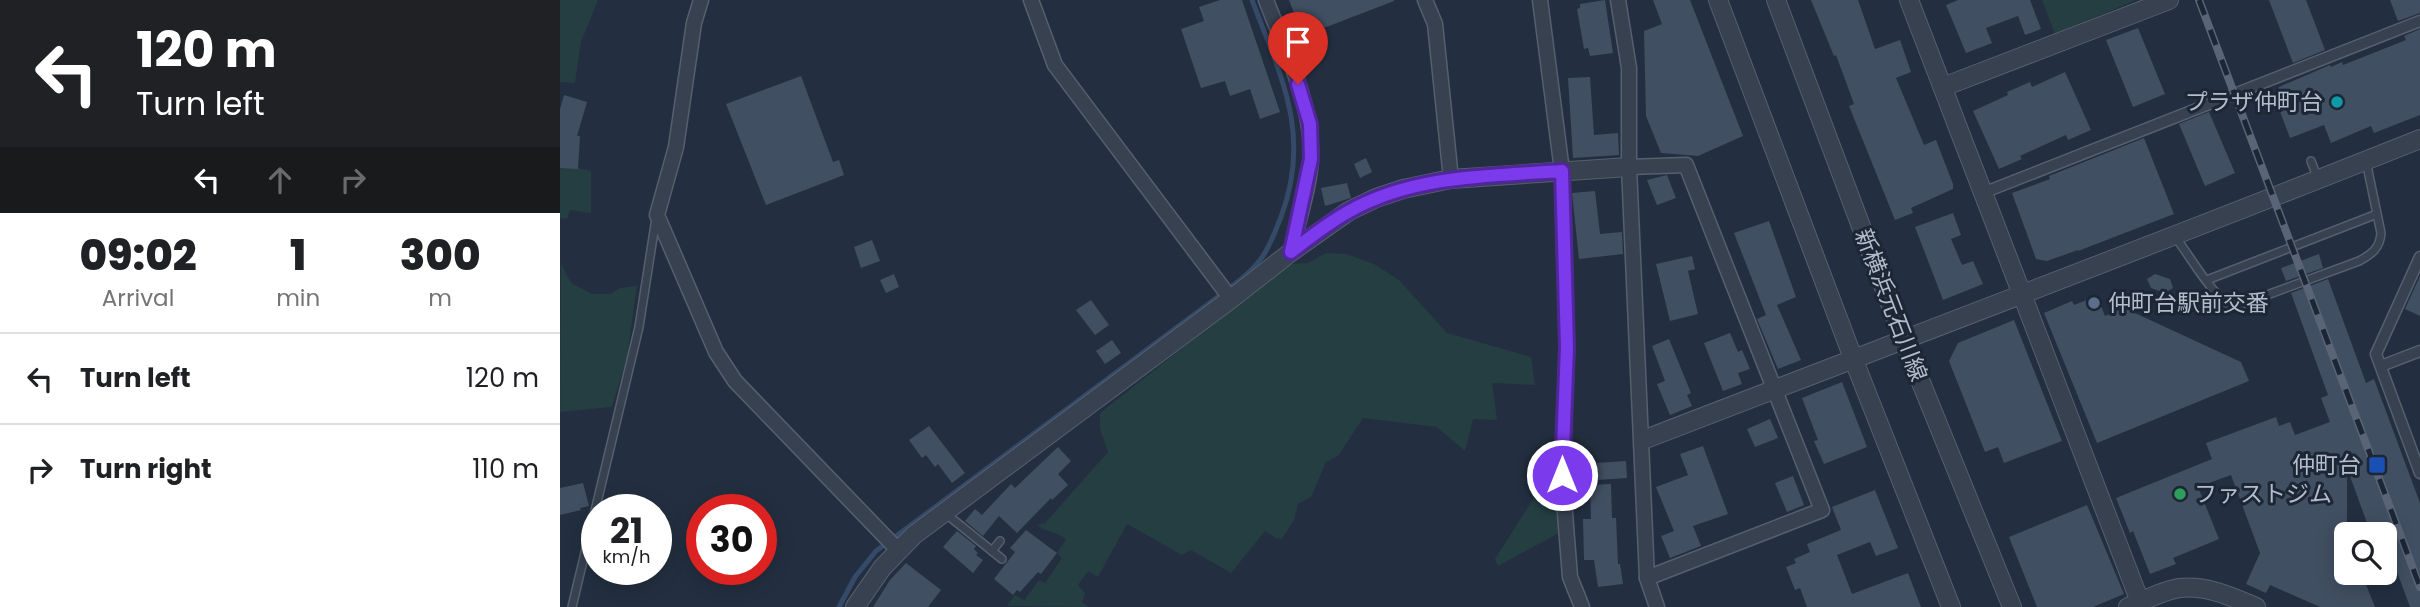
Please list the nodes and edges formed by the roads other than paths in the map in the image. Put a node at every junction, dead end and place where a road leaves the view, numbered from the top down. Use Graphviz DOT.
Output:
graph roads {
  1 [pos="701,0"];
  2 [pos="1031,0"];
  3 [pos="1266,0"];
  4 [pos="1425,0"];
  5 [pos="1540,0"];
  6 [pos="1618,0"];
  7 [pos="1718,0"];
  8 [pos="1776,0"];
  9 [pos="1909,0"];
  10 [pos="2169,0"];
  11 [pos="2420,21"];
  12 [pos="1943,87"];
  13 [pos="2420,139"];
  14 [pos="2311,161"];
  15 [pos="2366,161"];
  16 [pos="1629,167"];
  17 [pos="1562,171"];
  18 [pos="1451,179"];
  19 [pos="2318,179"];
  20 [pos="1993,189"];
  21 [pos="2376,214"];
  22 [pos="657,215"];
  23 [pos="2174,235"];
  24 [pos="1291,252"];
  25 [pos="2420,257"];
  26 [pos="2207,280"];
  27 [pos="1226,292"];
  28 [pos="2022,296"];
  29 [pos="1903,338"];
  30 [pos="2420,351"];
  31 [pos="1853,358"];
  32 [pos="2381,366"];
  33 [pos="1775,389"];
  34 [pos="1643,440"];
  35 [pos="2420,473"];
  36 [pos="944,513"];
  37 [pos="1000,541"];
  38 [pos="897,549"];
  39 [pos="992,551"];
  40 [pos="1002,559"];
  41 [pos="1647,578"];
  42 [pos="2137,606"];
  43 [pos="572,607"];
  44 [pos="855,607"];
  45 [pos="1582,607"];
  46 [pos="1657,607"];
  47 [pos="1951,607"];
  48 [pos="2012,607"];
  49 [pos="2256,607"];
  1 -- 22 [label="street"];
  2 -- 27 [label="street"];
  3 -- 24 [label="street"];
  4 -- 18 [label="street"];
  5 -- 17 [label="street"];
  6 -- 16 [label="street"];
  7 -- 31 [label="street"];
  8 -- 29 [label="street, 新横浜元石川線"];
  9 -- 12 [label="street"];
  10 -- 12 [label="street"];
  11 -- 20 [label="street"];
  12 -- 28 [label="street"];
  13 -- 15 [label="street"];
  14 -- 19 [label="lane"];
  15 -- 19 [label="street"];
  15 -- 21 [label="lane"];
  16 -- 17 [label="street"];
  16 -- 33 [label="street"];
  16 -- 34 [label="street"];
  17 -- 18 [label="street"];
  17 -- 45 [label="street"];
  18 -- 24 [label="street"];
  19 -- 23 [label="street"];
  21 -- 26 [label="lane"];
  21 -- 26 [label="lane"];
  22 -- 38 [label="street"];
  22 -- 43 [label="lane"];
  23 -- 26 [label="lane"];
  23 -- 28 [label="street"];
  24 -- 27 [label="street"];
  25 -- 32 [label="street"];
  27 -- 36 [label="street"];
  28 -- 29 [label="street"];
  28 -- 42 [label="street"];
  29 -- 31 [label="street"];
  29 -- 48 [label="street, 新横浜元石川線"];
  30 -- 32 [label="street"];
  31 -- 33 [label="street"];
  31 -- 47 [label="street"];
  32 -- 35 [label="street"];
  33 -- 34 [label="street"];
  33 -- 41 [label="street"];
  34 -- 41 [label="street"];
  36 -- 38 [label="street"];
  36 -- 39 [label="lane"];
  37 -- 39 [label="lane"];
  38 -- 44 [label="street"];
  39 -- 40 [label="lane"];
  41 -- 46 [label="street"];
  42 -- 49 [label="street"];
}
